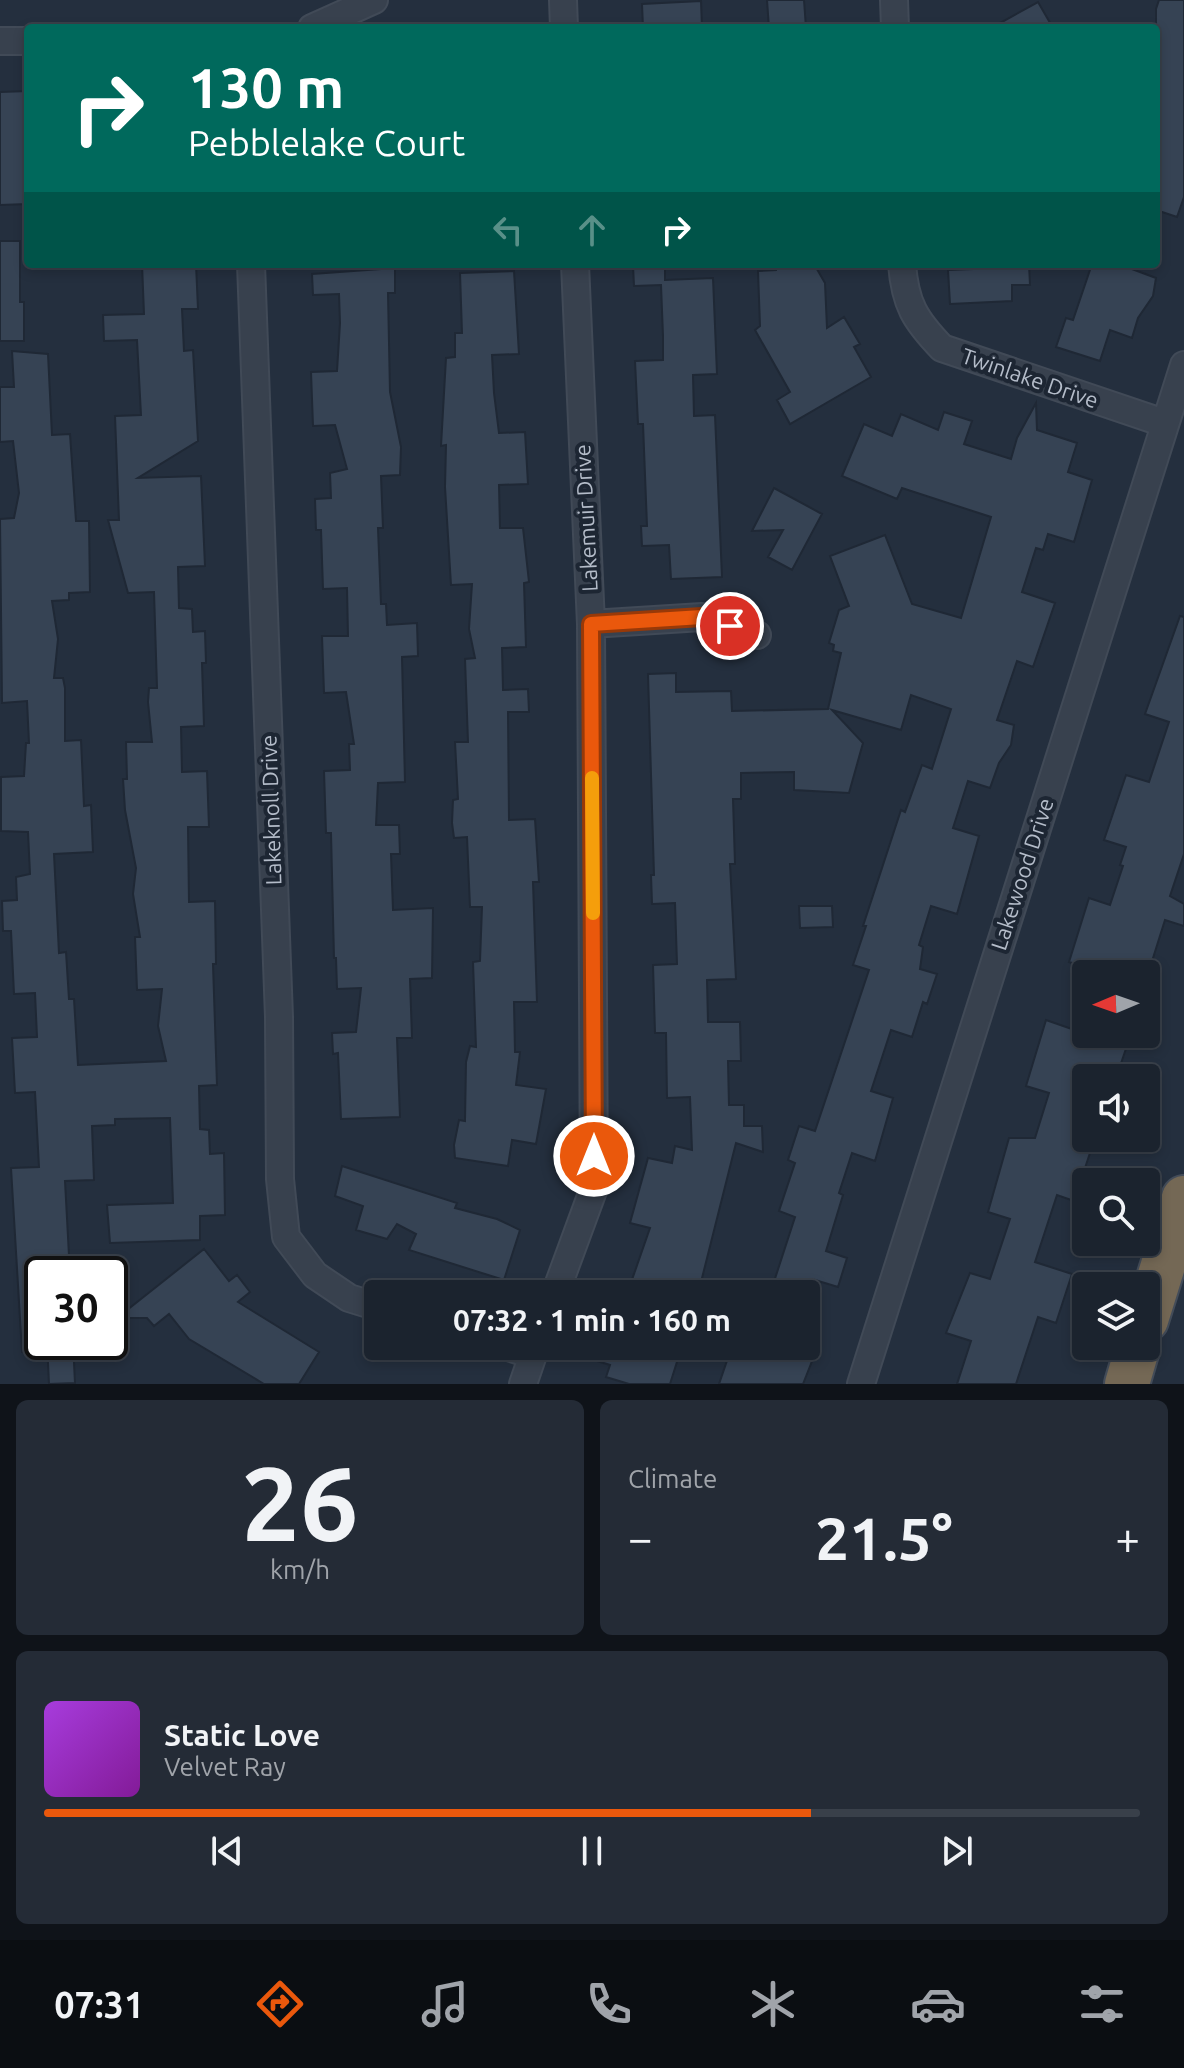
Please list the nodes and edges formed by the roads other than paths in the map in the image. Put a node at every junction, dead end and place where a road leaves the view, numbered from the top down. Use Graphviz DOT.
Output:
graph roads {
  1 [pos="374,0"];
  2 [pos="563,0"];
  3 [pos="894,0"];
  4 [pos="321,24"];
  5 [pos="564,24"];
  6 [pos="895,24"];
  7 [pos="0,41"];
  8 [pos="24,41"];
  9 [pos="251,268"];
  10 [pos="575,268"];
  11 [pos="902,268"];
  12 [pos="1184,365"];
  13 [pos="1164,423"];
  14 [pos="591,624"];
  15 [pos="757,635"];
  16 [pos="1184,1198"];
  17 [pos="1160,1275"];
  18 [pos="560,1280"];
  19 [pos="364,1303"];
  20 [pos="531,1360"];
  21 [pos="1134,1360"];
  22 [pos="523,1384"];
  23 [pos="861,1384"];
  24 [pos="1127,1384"];
  1 -- 4 [label="street"];
  2 -- 5 [label="street"];
  3 -- 6 [label="street"];
  7 -- 8 [label="street"];
  9 -- 19 [label="street, Lakeknoll Drive"];
  10 -- 14 [label="street, Lakemuir Drive"];
  11 -- 13 [label="street, Twinlake Drive"];
  12 -- 13 [label="street, Lakewood Drive"];
  13 -- 23 [label="street, Lakewood Drive"];
  14 -- 15 [label="street"];
  14 -- 18 [label="street, Lakemuir Drive"];
  16 -- 17 [label="highway"];
  20 -- 22 [label="street"];
  21 -- 24 [label="highway"];
}
